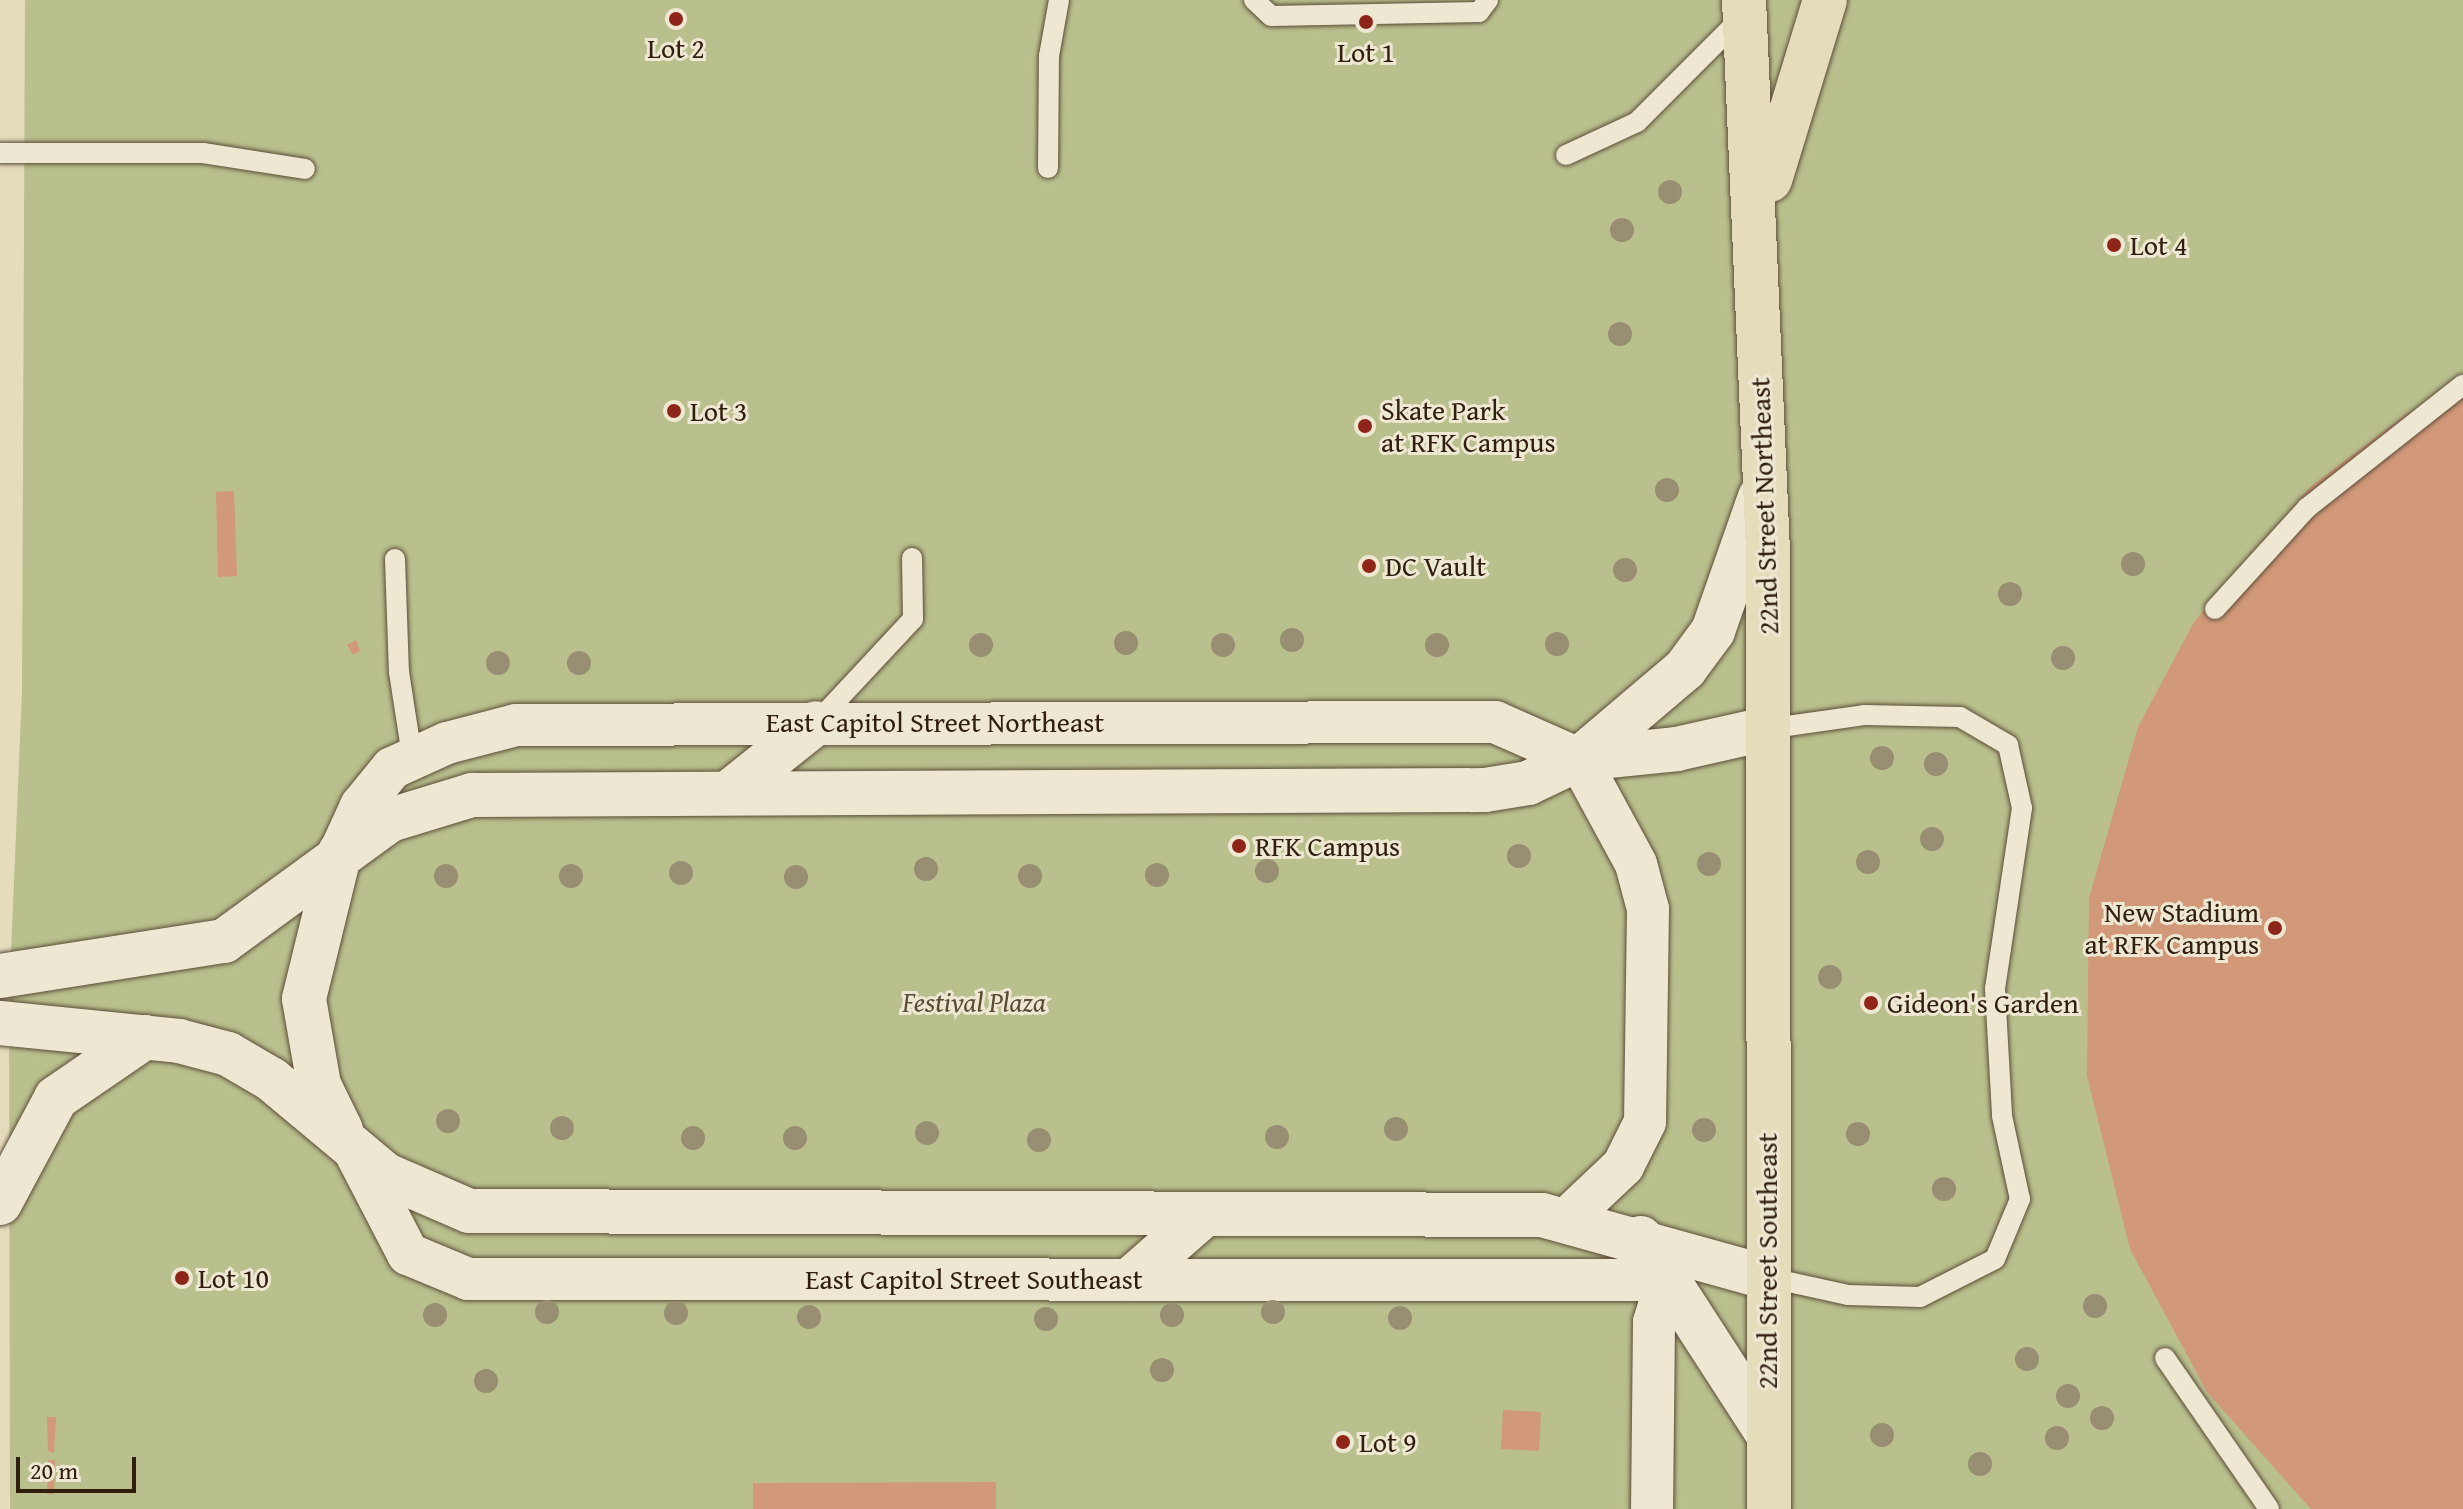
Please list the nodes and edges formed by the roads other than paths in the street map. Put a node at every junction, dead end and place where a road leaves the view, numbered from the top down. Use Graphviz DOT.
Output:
graph roads {
  1 [pos="1059,0"];
  2 [pos="1254,0"];
  3 [pos="1488,0"];
  4 [pos="1825,0"];
  5 [pos="1750,5"];
  6 [pos="0,153"];
  7 [pos="1566,155"];
  8 [pos="1048,168"];
  9 [pos="305,169"];
  10 [pos="1759,234"];
  11 [pos="2463,385"];
  12 [pos="1760,497"];
  13 [pos="912,558"];
  14 [pos="395,559"];
  15 [pos="2215,609"];
  16 [pos="816,723"];
  17 [pos="1766,729"];
  18 [pos="412,756"];
  19 [pos="1579,759"];
  20 [pos="732,790"];
  21 [pos="340,852"];
  22 [pos="0,976"];
  23 [pos="1767,1013"];
  24 [pos="0,1023"];
  25 [pos="145,1037"];
  26 [pos="352,1146"];
  27 [pos="0,1203"];
  28 [pos="1204,1215"];
  29 [pos="1567,1219"];
  30 [pos="1641,1238"];
  31 [pos="1766,1277"];
  32 [pos="1132,1278"];
  33 [pos="1667,1280"];
  34 [pos="2165,1358"];
  35 [pos="1768,1434"];
  36 [pos="1652,1509"];
  37 [pos="1769,1509"];
  38 [pos="2269,1509"];
  1 -- 8 [label="lane"];
  2 -- 3 [label="lane"];
  4 -- 10 [label="main road"];
  5 -- 7 [label="lane"];
  5 -- 10 [label="main road, 22nd Street Northeast"];
  6 -- 9 [label="lane"];
  10 -- 12 [label="main road, 22nd Street Northeast"];
  11 -- 15 [label="lane"];
  12 -- 17 [label="main road, 22nd Street Northeast"];
  12 -- 19 [label="main road, East Capitol Street Northeast"];
  13 -- 16 [label="lane"];
  14 -- 18 [label="lane"];
  16 -- 18 [label="street, East Capitol Street Northeast"];
  16 -- 19 [label="street, East Capitol Street Northeast"];
  16 -- 20 [label="main road"];
  17 -- 19 [label="main road"];
  17 -- 23 [label="main road, 22nd Street Northeast"];
  17 -- 31 [label="lane"];
  18 -- 21 [label="street, East Capitol Street Northeast"];
  19 -- 20 [label="main road, East Capitol Street Northeast"];
  19 -- 29 [label="street"];
  20 -- 21 [label="main road, East Capitol Street Northeast"];
  21 -- 22 [label="main road, East Capitol Street Northeast"];
  21 -- 26 [label="main road"];
  23 -- 31 [label="main road, 22nd Street Southeast"];
  24 -- 25 [label="main road, East Capitol Street Southeast"];
  25 -- 26 [label="main road, East Capitol Street Southeast"];
  25 -- 27 [label="main road"];
  26 -- 28 [label="main road, East Capitol Street Southeast"];
  26 -- 32 [label="street, East Capitol Street Southeast"];
  28 -- 29 [label="main road, East Capitol Street Southeast"];
  28 -- 32 [label="main road"];
  29 -- 30 [label="main road, East Capitol Street Southeast"];
  30 -- 31 [label="main road, East Capitol Street Southeast"];
  30 -- 33 [label="main road"];
  31 -- 35 [label="main road, 22nd Street Southeast"];
  32 -- 33 [label="street, East Capitol Street Southeast"];
  33 -- 35 [label="main road"];
  33 -- 36 [label="street"];
  34 -- 38 [label="lane"];
  35 -- 37 [label="main road, 22nd Street Southeast"];
}
